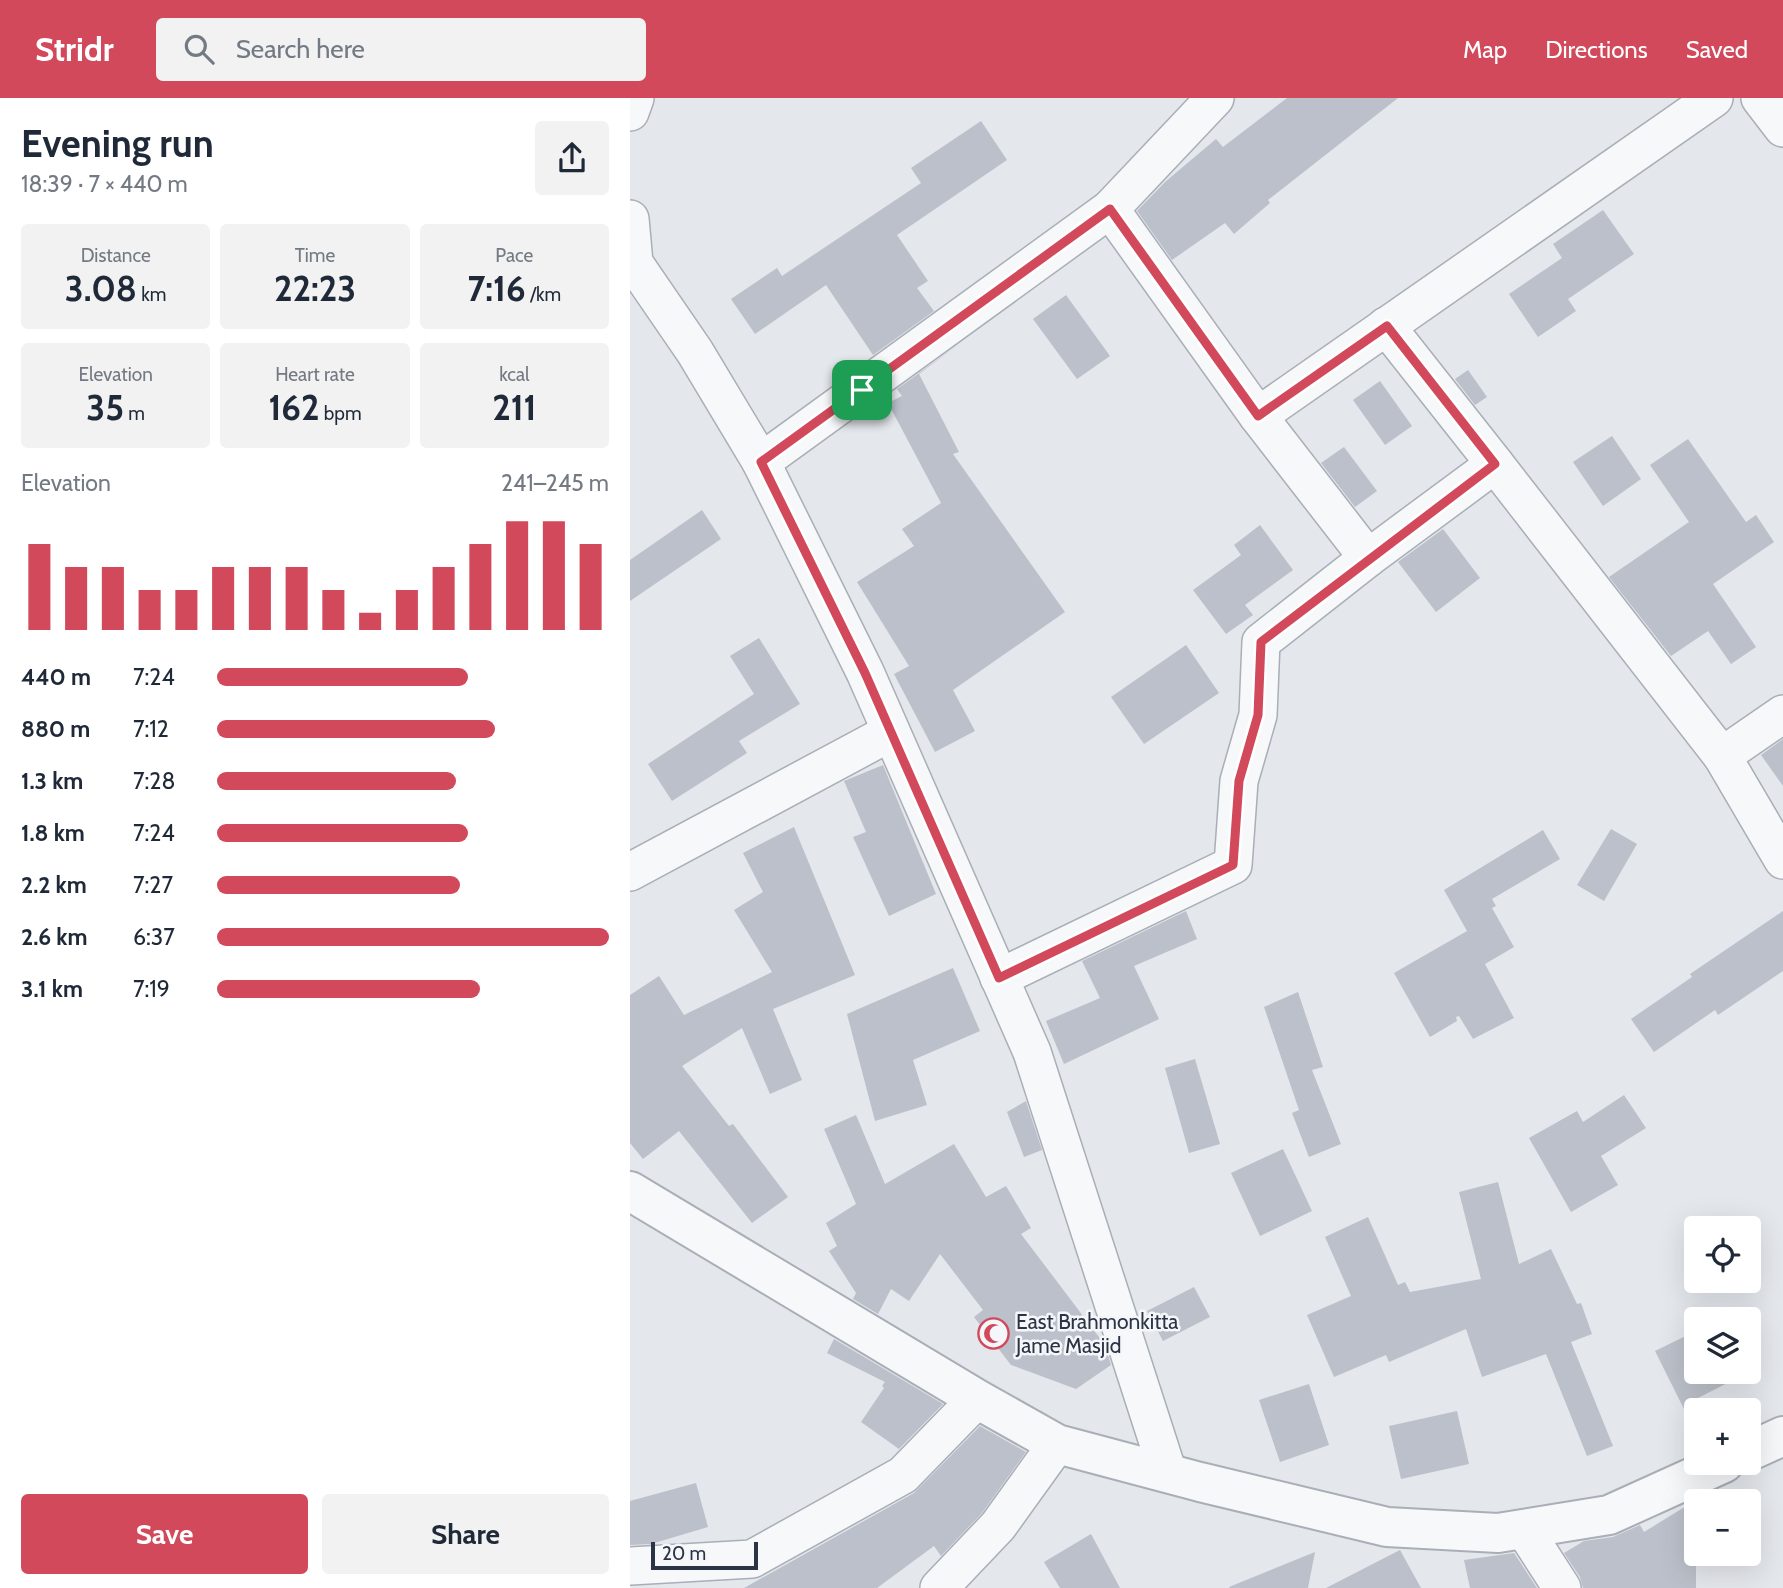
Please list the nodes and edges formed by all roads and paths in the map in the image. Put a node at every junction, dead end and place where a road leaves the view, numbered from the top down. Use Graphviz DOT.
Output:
graph roads {
  1 [pos="635,98"];
  2 [pos="1215,98"];
  3 [pos="1714,98"];
  4 [pos="1760,98"];
  5 [pos="630,112"];
  6 [pos="1783,128"];
  7 [pos="1110,209"];
  8 [pos="630,219"];
  9 [pos="1387,326"];
  10 [pos="1258,416"];
  11 [pos="761,462"];
  12 [pos="1495,464"];
  13 [pos="1368,558"];
  14 [pos="1783,715"];
  15 [pos="891,732"];
  16 [pos="1722,756"];
  17 [pos="1783,860"];
  18 [pos="630,872"];
  19 [pos="999,978"];
  20 [pos="630,1191"];
  21 [pos="977,1399"];
  22 [pos="1783,1436"];
  23 [pos="1057,1444"];
  24 [pos="1761,1446"];
  25 [pos="1168,1474"];
  26 [pos="1697,1475"];
  27 [pos="1524,1529"];
  28 [pos="630,1566"];
  29 [pos="939,1588"];
  30 [pos="1562,1588"];
  1 -- 5 [label="street"];
  2 -- 7 [label="street"];
  3 -- 9 [label="street"];
  4 -- 6 [label="street"];
  7 -- 10 [label="street"];
  7 -- 11 [label="street"];
  8 -- 11 [label="street"];
  9 -- 10 [label="street"];
  9 -- 12 [label="street"];
  10 -- 13 [label="street"];
  11 -- 15 [label="street"];
  12 -- 13 [label="street"];
  12 -- 16 [label="street"];
  13 -- 19 [label="street"];
  14 -- 16 [label="street"];
  15 -- 18 [label="street"];
  15 -- 19 [label="street"];
  16 -- 17 [label="street"];
  19 -- 25 [label="street"];
  20 -- 21 [label="street"];
  21 -- 23 [label="street"];
  21 -- 28 [label="street"];
  22 -- 24 [label="street"];
  23 -- 25 [label="street"];
  23 -- 29 [label="street"];
  25 -- 27 [label="street"];
  26 -- 27 [label="street"];
  27 -- 30 [label="street"];
}
